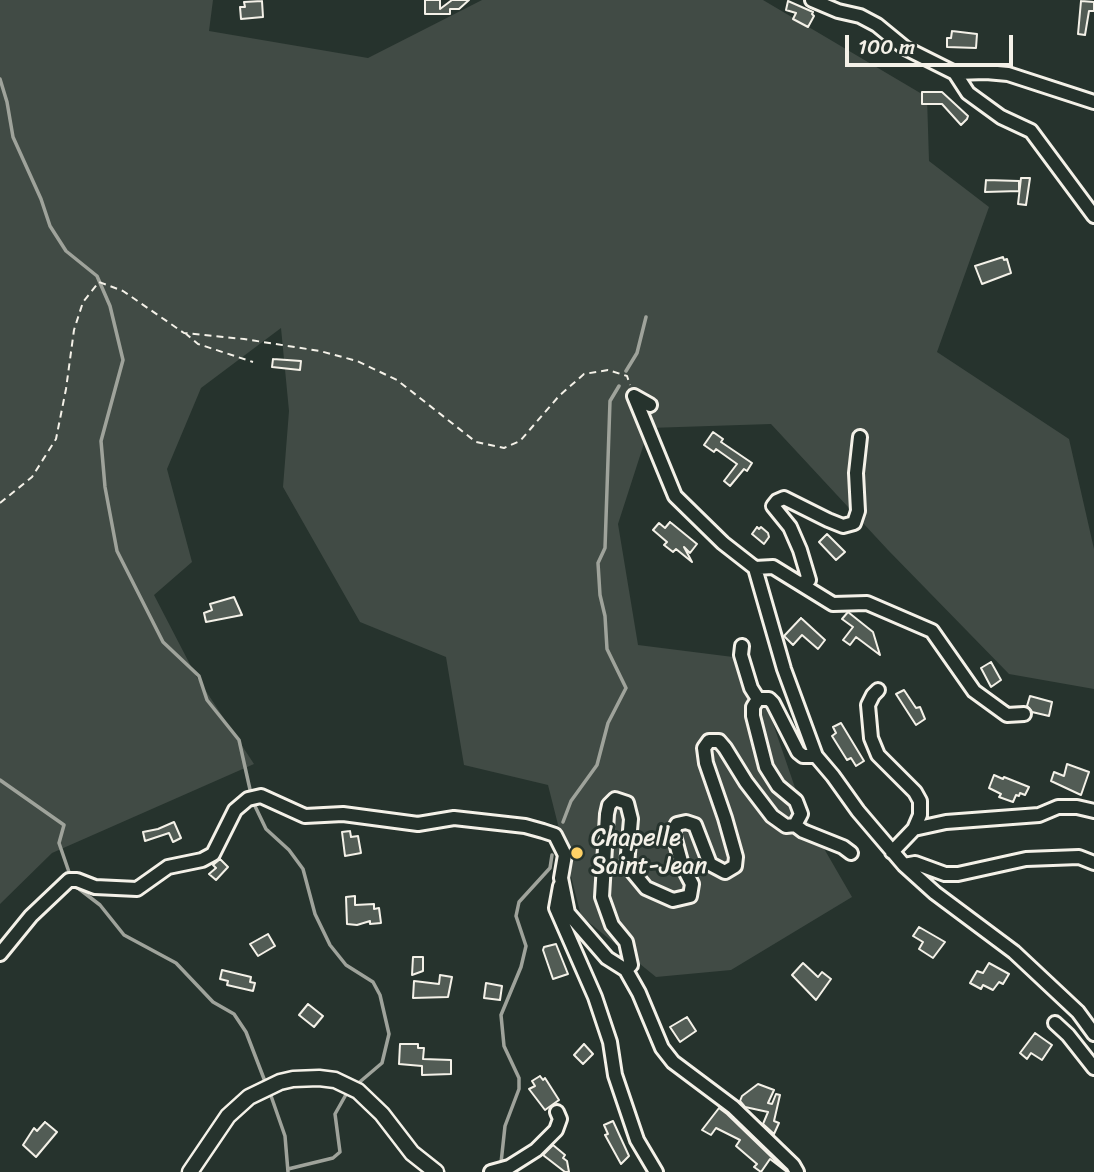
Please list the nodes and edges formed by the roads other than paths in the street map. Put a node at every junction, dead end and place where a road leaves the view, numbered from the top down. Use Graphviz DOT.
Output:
graph roads {
  1 [pos="812,0"];
  2 [pos="955,73"];
  3 [pos="1094,102"];
  4 [pos="1094,216"];
  5 [pos="650,405"];
  6 [pos="860,438"];
  7 [pos="755,568"];
  8 [pos="801,583"];
  9 [pos="742,646"];
  10 [pos="878,691"];
  11 [pos="758,699"];
  12 [pos="1024,714"];
  13 [pos="816,756"];
  14 [pos="1094,811"];
  15 [pos="795,825"];
  16 [pos="914,829"];
  17 [pos="892,852"];
  18 [pos="851,853"];
  19 [pos="1094,863"];
  20 [pos="904,865"];
  21 [pos="561,878"];
  22 [pos="0,954"];
  23 [pos="626,970"];
  24 [pos="1055,1023"];
  25 [pos="1094,1034"];
  26 [pos="1094,1068"];
  27 [pos="557,1112"];
  28 [pos="190,1172"];
  29 [pos="436,1172"];
  30 [pos="491,1172"];
  31 [pos="656,1172"];
  32 [pos="797,1172"];
  1 -- 2 [label="street"];
  2 -- 3 [label="street"];
  2 -- 4 [label="street"];
  5 -- 7 [label="street"];
  6 -- 8 [label="street"];
  7 -- 8 [label="street"];
  7 -- 13 [label="street"];
  8 -- 12 [label="street"];
  9 -- 11 [label="street"];
  10 -- 16 [label="street"];
  11 -- 13 [label="street"];
  11 -- 15 [label="street"];
  13 -- 17 [label="street"];
  14 -- 16 [label="street"];
  15 -- 18 [label="street"];
  15 -- 23 [label="street"];
  16 -- 17 [label="street"];
  17 -- 20 [label="street"];
  19 -- 20 [label="street"];
  20 -- 25 [label="street"];
  21 -- 22 [label="street"];
  21 -- 23 [label="street"];
  21 -- 31 [label="street"];
  23 -- 32 [label="street"];
  24 -- 26 [label="street"];
  27 -- 30 [label="street"];
  28 -- 29 [label="main road"];
}
